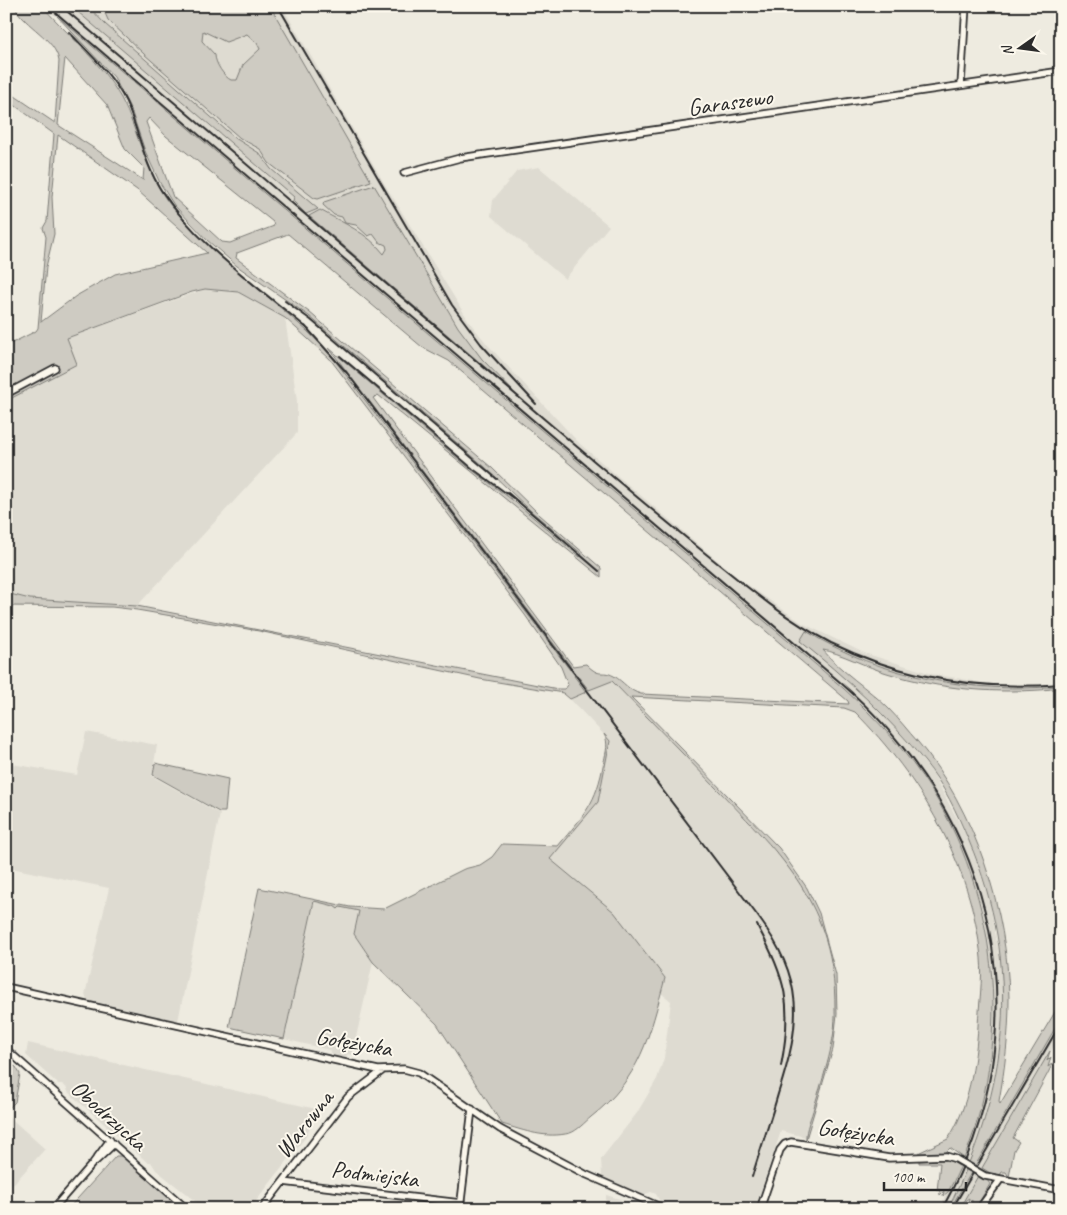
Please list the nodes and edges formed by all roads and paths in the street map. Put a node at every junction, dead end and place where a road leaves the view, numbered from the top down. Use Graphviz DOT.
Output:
graph roads {
  1 [pos="966,6"];
  2 [pos="1061,71"];
  3 [pos="961,85"];
  4 [pos="404,173"];
  5 [pos="55,368"];
  6 [pos="6,394"];
  7 [pos="6,987"];
  8 [pos="6,1049"];
  9 [pos="382,1071"];
  10 [pos="472,1109"];
  11 [pos="112,1142"];
  12 [pos="1000,1180"];
  13 [pos="284,1182"];
  14 [pos="1061,1190"];
  15 [pos="58,1202"];
  16 [pos="461,1206"];
  17 [pos="49,1209"];
  18 [pos="53,1209"];
  19 [pos="187,1209"];
  20 [pos="262,1209"];
  21 [pos="665,1209"];
  22 [pos="760,1209"];
  23 [pos="978,1209"];
  1 -- 3 [label="street"];
  2 -- 3 [label="street, Garaszewo"];
  3 -- 4 [label="street, Garaszewo"];
  5 -- 6 [label="street"];
  7 -- 9 [label="street, Gołężycka"];
  8 -- 11 [label="street, Obodrzycka"];
  9 -- 10 [label="street, Gołężycka"];
  9 -- 13 [label="street, Warowna"];
  10 -- 16 [label="street"];
  10 -- 21 [label="street, Gołężycka"];
  11 -- 15 [label="street"];
  11 -- 19 [label="street, Obodrzycka"];
  12 -- 14 [label="street, Gołężycka"];
  12 -- 22 [label="street, Gołężycka, bridge"];
  12 -- 23 [label="street"];
  13 -- 16 [label="street, Podmiejska"];
  13 -- 20 [label="street, Warowna"];
  15 -- 17 [label="street"];
  15 -- 18 [label="street"];
}
